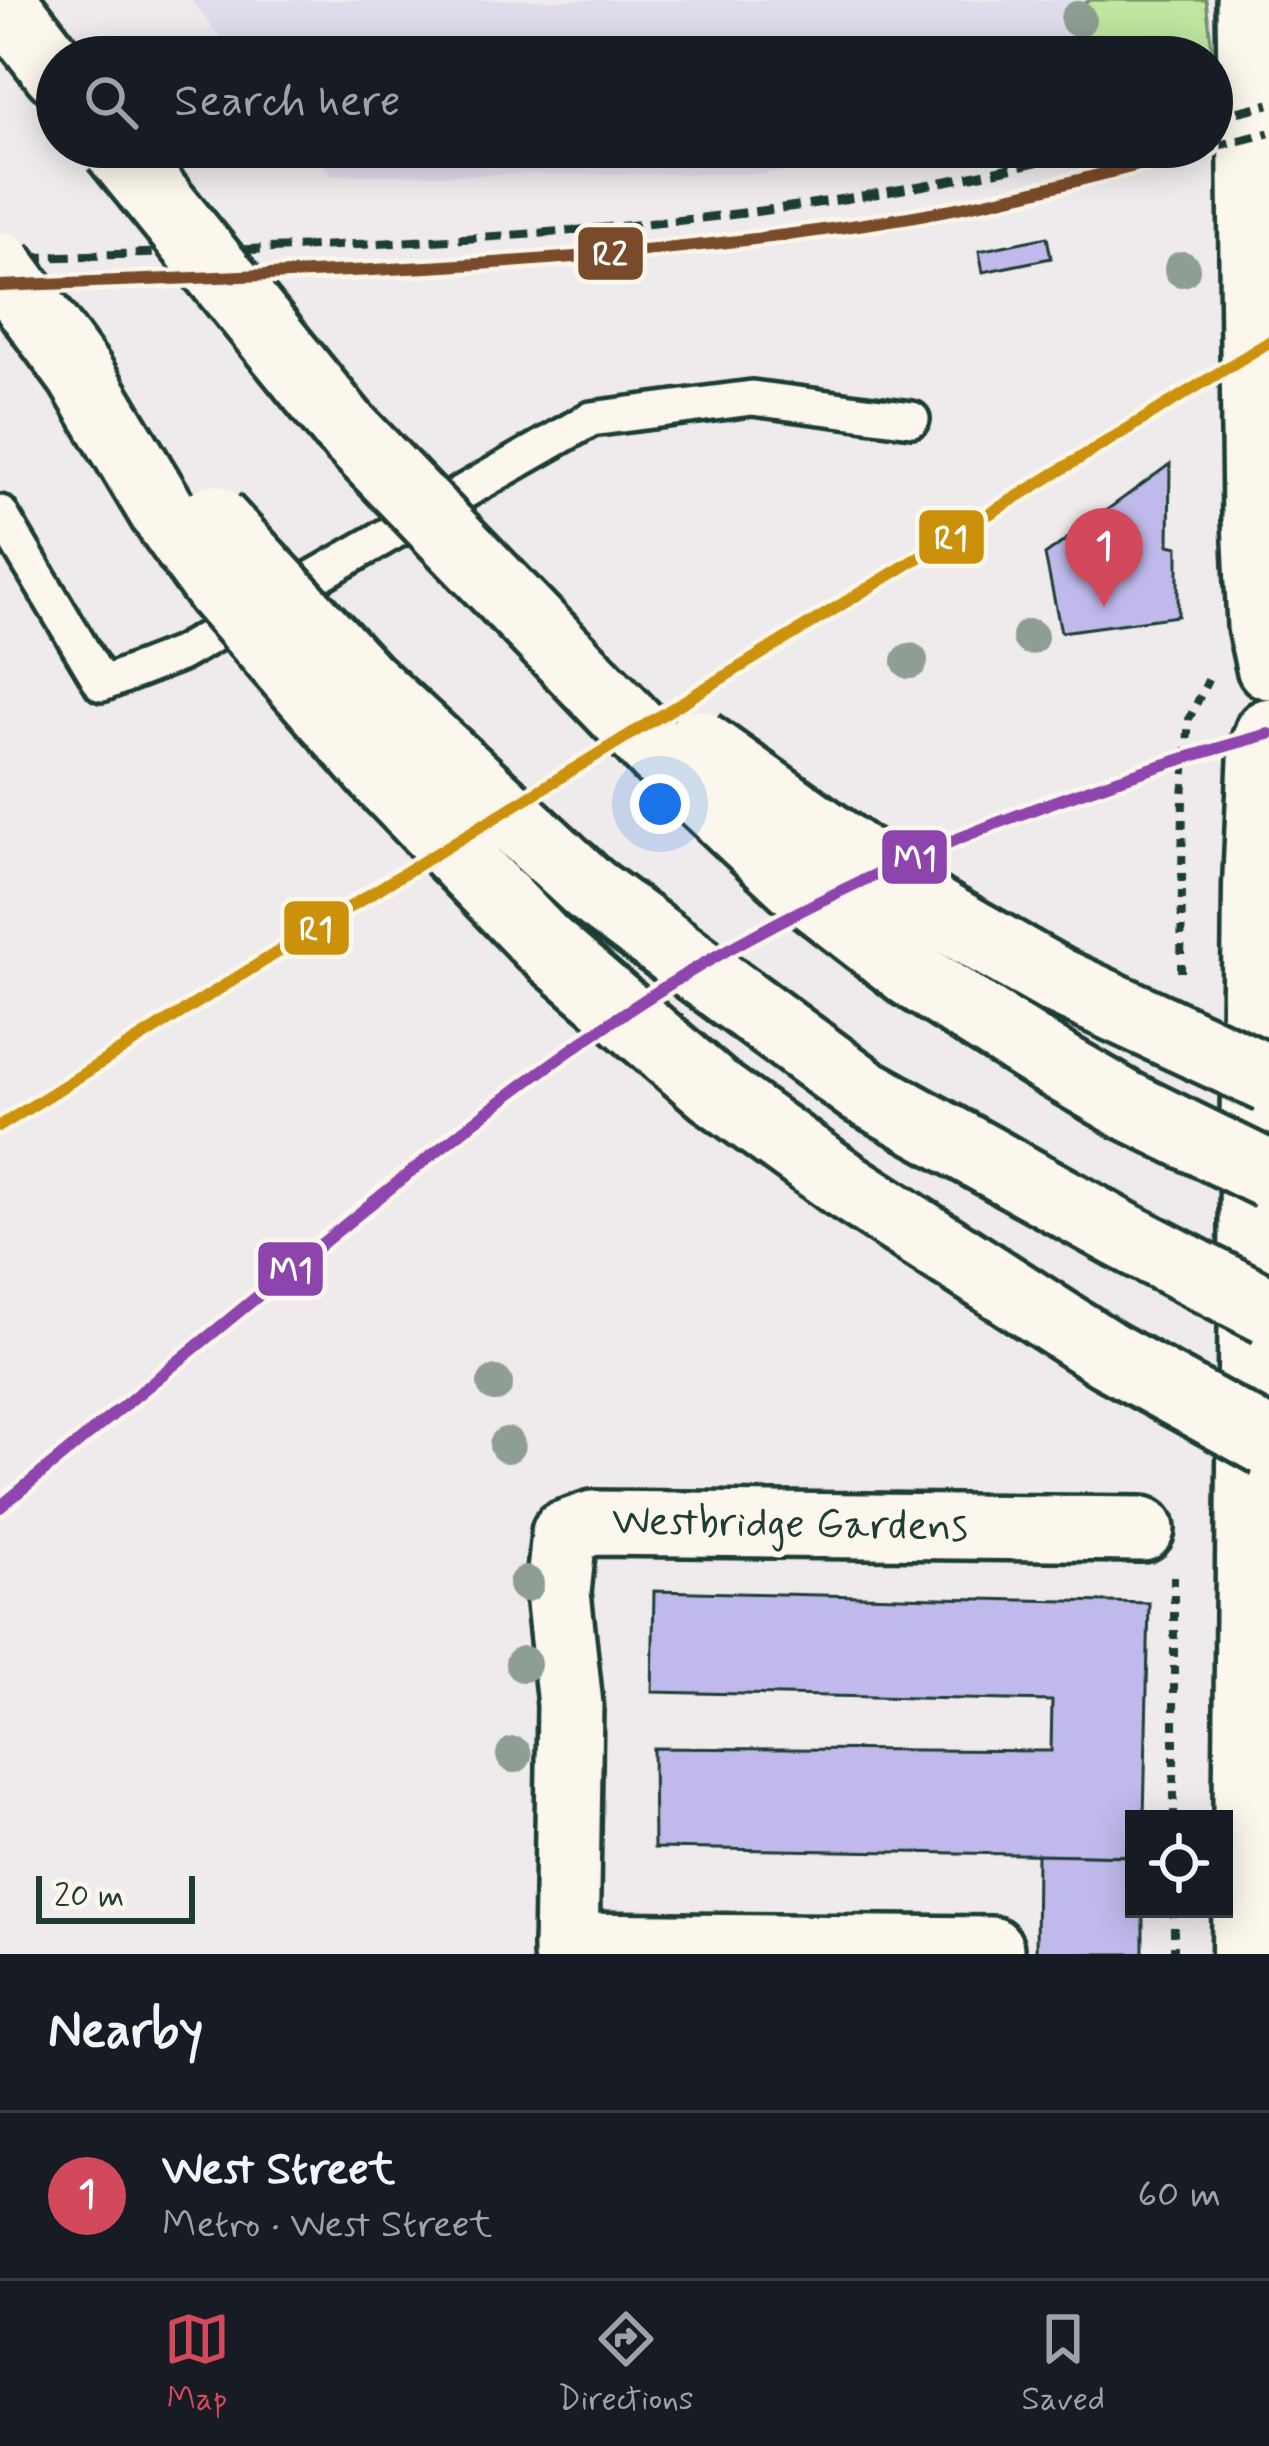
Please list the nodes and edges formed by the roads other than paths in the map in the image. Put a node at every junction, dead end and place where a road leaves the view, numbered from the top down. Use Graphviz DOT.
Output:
graph roads {
  1 [pos="2,0"];
  2 [pos="1249,0"];
  3 [pos="36,44"];
  4 [pos="133,168"];
  5 [pos="0,265"];
  6 [pos="80,374"];
  7 [pos="912,419"];
  8 [pos="0,513"];
  9 [pos="531,619"];
  10 [pos="1269,667"];
  11 [pos="1269,732"];
  12 [pos="1269,1079"];
  13 [pos="1269,1175"];
  14 [pos="1269,1311"];
  15 [pos="1269,1443"];
  16 [pos="1142,1529"];
  17 [pos="566,1949"];
  18 [pos="991,1949"];
  19 [pos="1246,1954"];
  1 -- 3 [label="main road"];
  2 -- 10 [label="street"];
  4 -- 9 [label="main road, bridge"];
  5 -- 6 [label="main road, bridge"];
  6 -- 14 [label="main road, bridge"];
  6 -- 15 [label="main road, bridge"];
  7 -- 8 [label="lane"];
  9 -- 12 [label="main road, bridge"];
  9 -- 13 [label="main road, bridge"];
  11 -- 19 [label="main road"];
  16 -- 17 [label="street, Westbridge Gardens"];
  17 -- 18 [label="street, Westbridge Gardens"];
}
